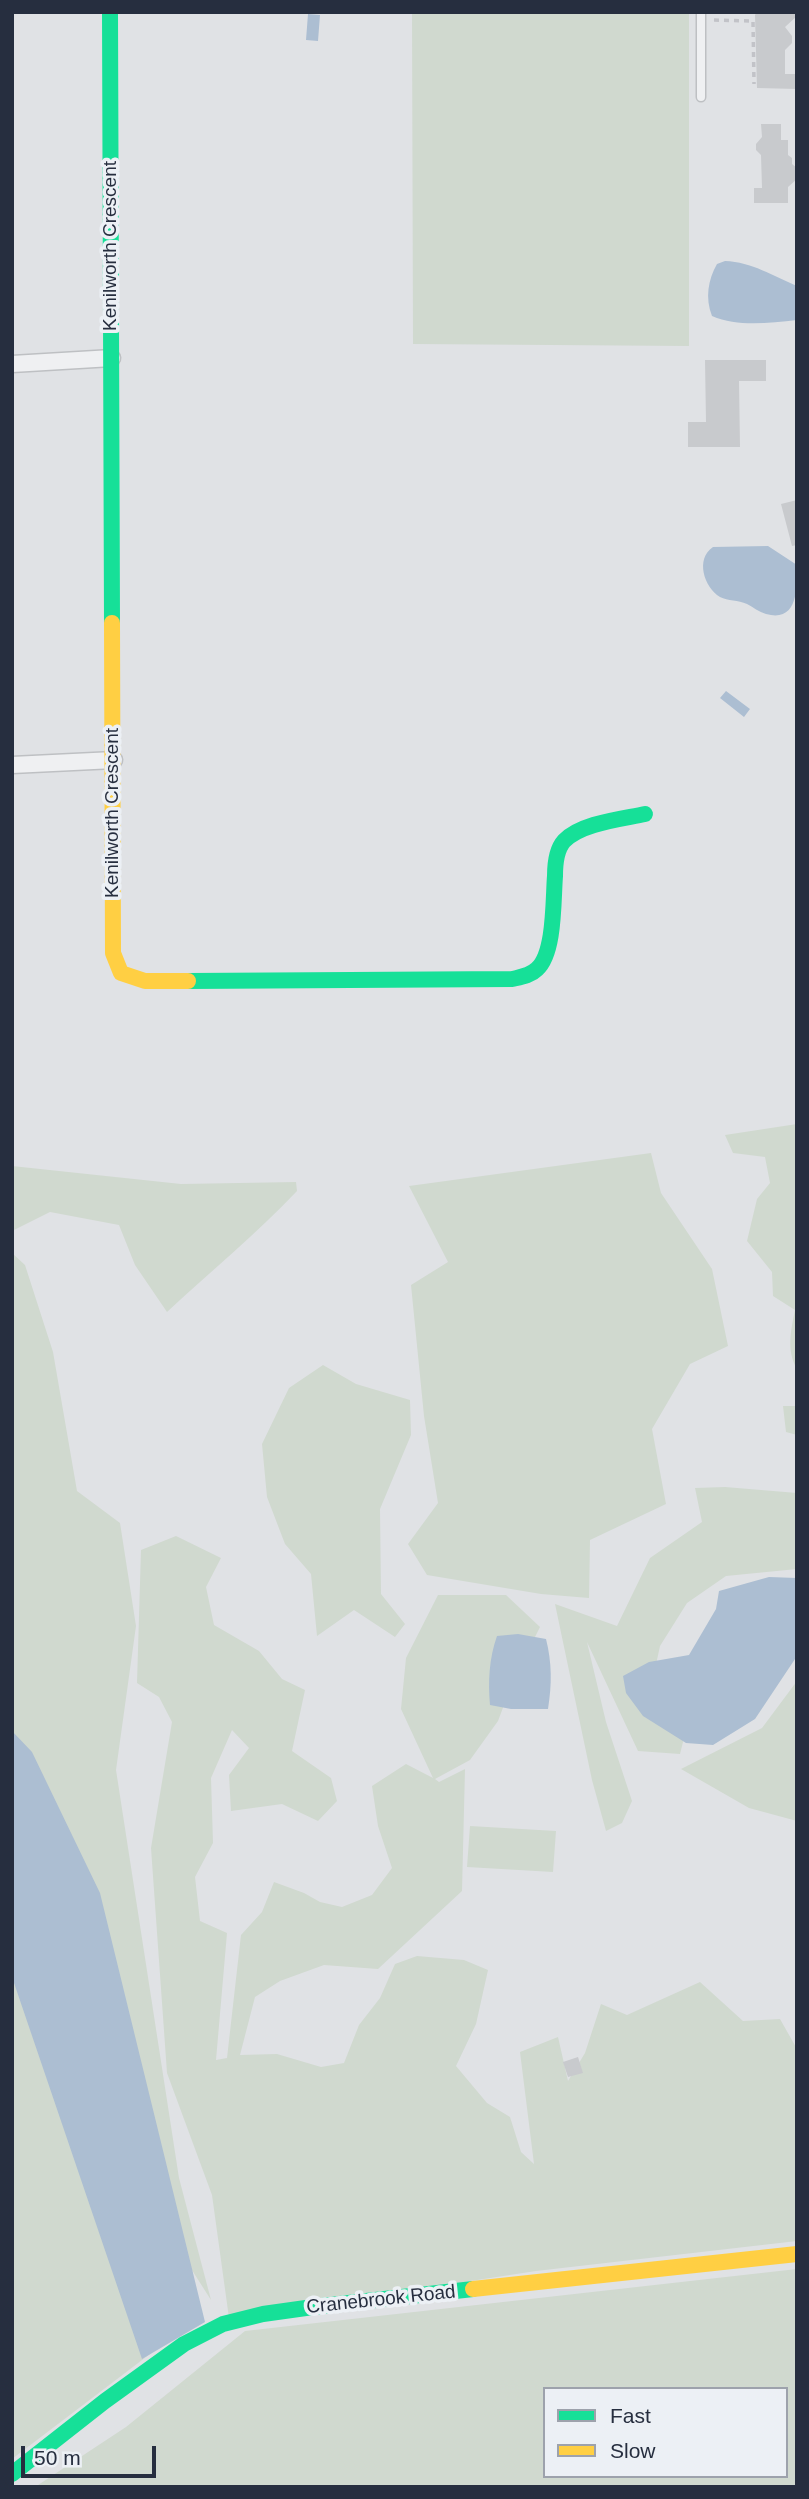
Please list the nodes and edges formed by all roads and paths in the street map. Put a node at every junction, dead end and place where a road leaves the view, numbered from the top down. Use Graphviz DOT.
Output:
graph roads {
  1 [pos="110,12"];
  2 [pos="701,16"];
  3 [pos="754,84"];
  4 [pos="701,97"];
  5 [pos="112,358"];
  6 [pos="12,365"];
  7 [pos="114,760"];
  8 [pos="12,765"];
  9 [pos="645,814"];
  10 [pos="797,2254"];
  11 [pos="12,2474"];
  1 -- 5 [label="street, Kenilworth Crescent"];
  2 -- 3 [label="path"];
  2 -- 4 [label="lane"];
  5 -- 6 [label="street"];
  5 -- 7 [label="street, Kenilworth Crescent"];
  7 -- 8 [label="street"];
  7 -- 9 [label="street, Kenilworth Crescent"];
  10 -- 11 [label="street, Cranebrook Road"];
}
